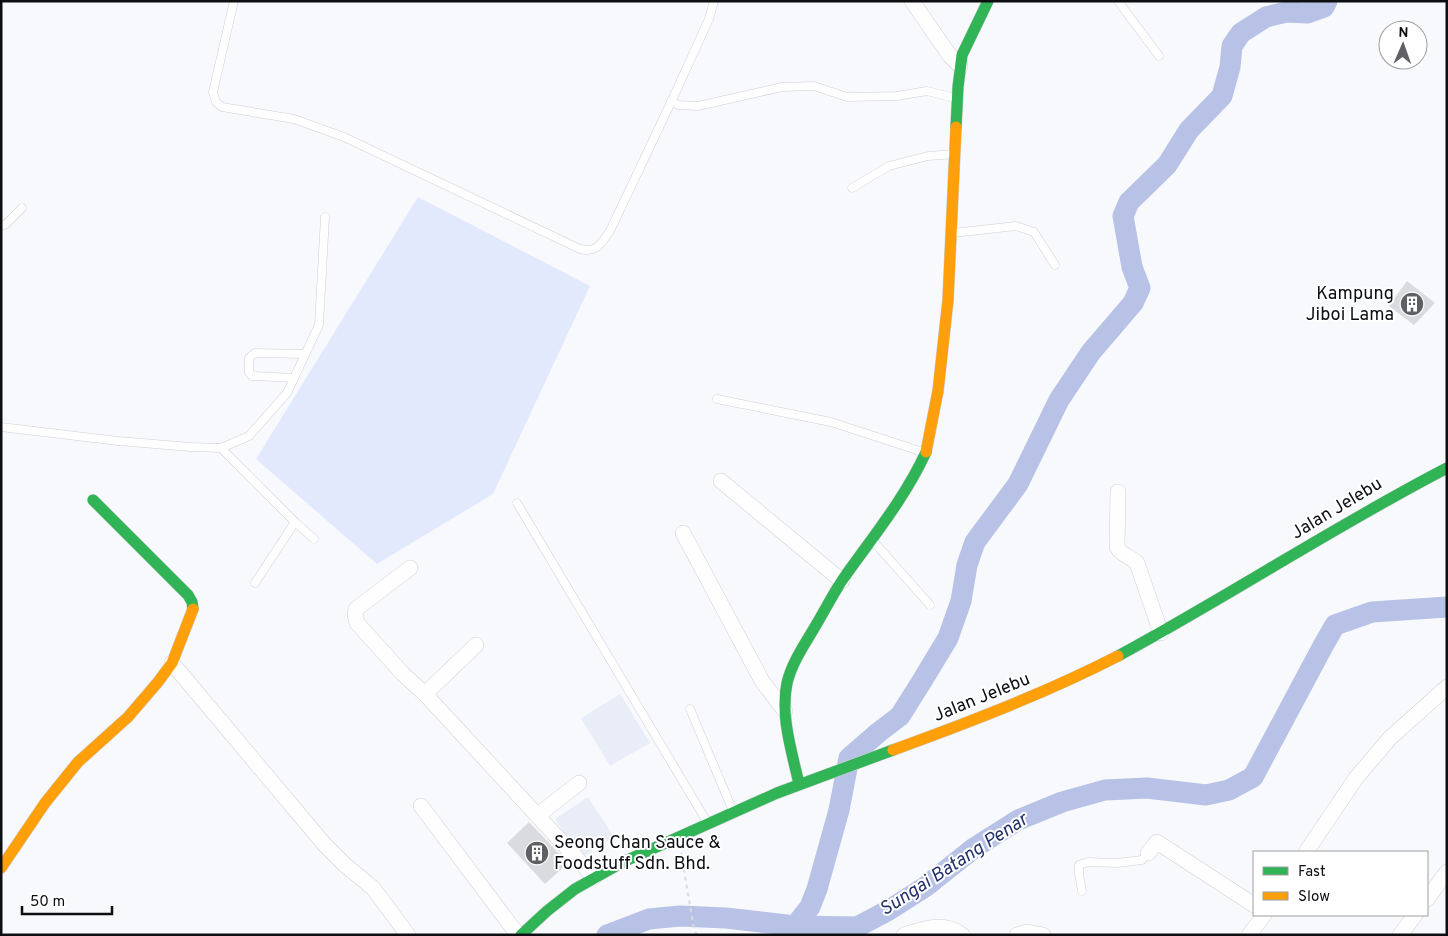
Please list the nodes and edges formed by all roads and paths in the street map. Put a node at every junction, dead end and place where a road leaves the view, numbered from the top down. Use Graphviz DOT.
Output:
graph roads {
  1 [pos="234,1"];
  2 [pos="714,1"];
  3 [pos="912,1"];
  4 [pos="988,1"];
  5 [pos="1118,1"];
  6 [pos="1159,56"];
  7 [pos="960,66"];
  8 [pos="957,98"];
  9 [pos="671,101"];
  10 [pos="955,154"];
  11 [pos="852,188"];
  12 [pos="22,208"];
  13 [pos="325,217"];
  14 [pos="1,226"];
  15 [pos="951,233"];
  16 [pos="1055,265"];
  17 [pos="305,354"];
  18 [pos="294,378"];
  19 [pos="717,399"];
  20 [pos="1,427"];
  21 [pos="221,448"];
  22 [pos="926,453"];
  23 [pos="1447,468"];
  24 [pos="721,481"];
  25 [pos="1118,492"];
  26 [pos="93,500"];
  27 [pos="517,503"];
  28 [pos="295,522"];
  29 [pos="683,533"];
  30 [pos="314,539"];
  31 [pos="872,540"];
  32 [pos="410,568"];
  33 [pos="842,581"];
  34 [pos="255,583"];
  35 [pos="930,605"];
  36 [pos="1161,633"];
  37 [pos="476,645"];
  38 [pos="172,663"];
  39 [pos="1447,687"];
  40 [pos="425,694"];
  41 [pos="690,709"];
  42 [pos="785,711"];
  43 [pos="578,783"];
  44 [pos="799,784"];
  45 [pos="421,806"];
  46 [pos="734,812"];
  47 [pos="538,815"];
  48 [pos="708,824"];
  49 [pos="679,836"];
  50 [pos="1307,851"];
  51 [pos="1148,853"];
  52 [pos="1,868"];
  53 [pos="1447,872"];
  54 [pos="594,877"];
  55 [pos="1082,891"];
  56 [pos="1428,898"];
  57 [pos="1253,904"];
  58 [pos="1263,916"];
  59 [pos="1414,916"];
  60 [pos="408,935"];
  61 [pos="520,935"];
  62 [pos="697,935"];
  63 [pos="904,935"];
  64 [pos="962,935"];
  65 [pos="1017,935"];
  66 [pos="1044,935"];
  67 [pos="1249,935"];
  68 [pos="1400,935"];
  1 -- 9 [label="lane"];
  2 -- 9 [label="lane"];
  3 -- 7 [label="street"];
  4 -- 7 [label="street"];
  5 -- 6 [label="lane"];
  7 -- 8 [label="street"];
  8 -- 9 [label="lane"];
  8 -- 10 [label="street"];
  10 -- 11 [label="lane"];
  10 -- 15 [label="street"];
  12 -- 14 [label="lane"];
  13 -- 17 [label="lane"];
  15 -- 16 [label="lane"];
  15 -- 22 [label="street"];
  17 -- 18 [label="lane"];
  17 -- 18 [label="lane"];
  18 -- 21 [label="lane"];
  19 -- 22 [label="lane"];
  20 -- 21 [label="lane"];
  21 -- 28 [label="lane"];
  22 -- 31 [label="street"];
  23 -- 36 [label="street, Jalan Jelebu"];
  24 -- 33 [label="street"];
  25 -- 36 [label="street"];
  26 -- 38 [label="street"];
  27 -- 48 [label="lane"];
  28 -- 30 [label="lane"];
  28 -- 34 [label="lane"];
  29 -- 42 [label="street"];
  31 -- 33 [label="street"];
  31 -- 35 [label="lane"];
  32 -- 40 [label="street"];
  33 -- 42 [label="street"];
  36 -- 44 [label="street, Jalan Jelebu"];
  37 -- 40 [label="street"];
  38 -- 52 [label="street"];
  38 -- 60 [label="street"];
  39 -- 50 [label="street"];
  40 -- 47 [label="street"];
  41 -- 46 [label="lane"];
  42 -- 44 [label="street"];
  43 -- 47 [label="street"];
  44 -- 46 [label="street, Jalan Jelebu"];
  45 -- 61 [label="street"];
  46 -- 48 [label="street, Jalan Jelebu"];
  47 -- 54 [label="street"];
  48 -- 49 [label="street, Jalan Jelebu"];
  49 -- 54 [label="street, Jalan Jelebu"];
  49 -- 62 [label="path"];
  51 -- 55 [label="lane"];
  51 -- 57 [label="street"];
  53 -- 56 [label="street"];
  54 -- 61 [label="street, Jalan Jelebu"];
  58 -- 67 [label="street"];
  59 -- 68 [label="street"];
  63 -- 64 [label="street"];
  65 -- 66 [label="street"];
}
